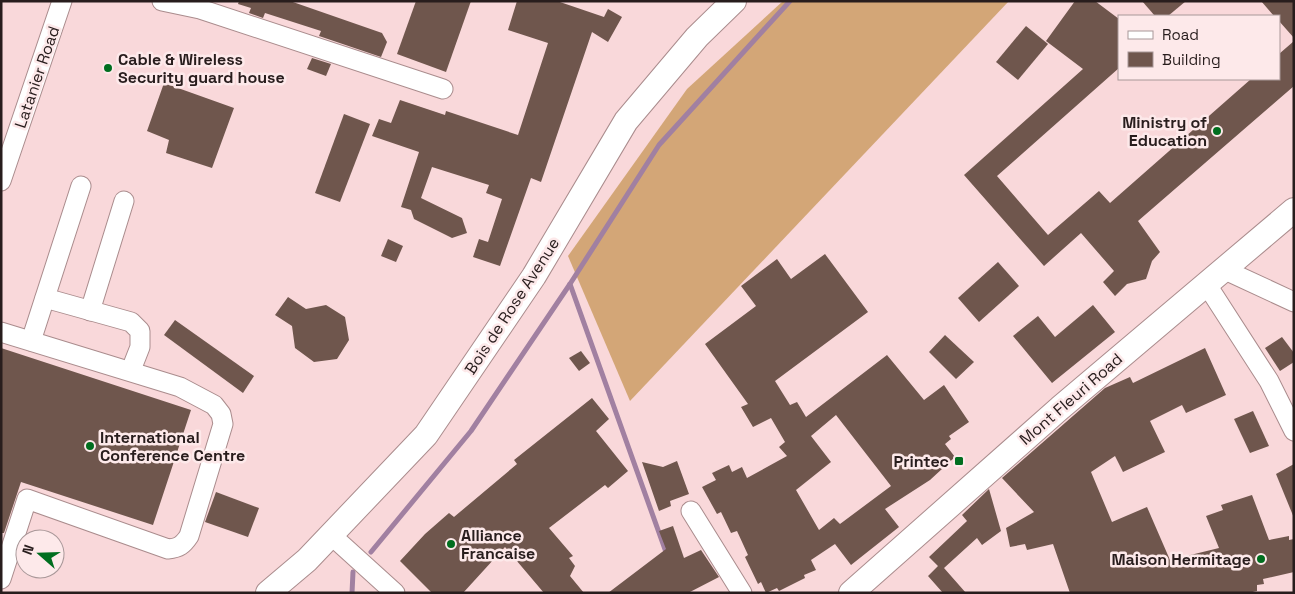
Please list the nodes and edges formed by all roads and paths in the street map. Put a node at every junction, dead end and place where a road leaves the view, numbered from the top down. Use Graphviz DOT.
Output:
graph roads {
  1 [pos="62,1"];
  2 [pos="162,1"];
  3 [pos="734,1"];
  4 [pos="443,89"];
  5 [pos="1,181"];
  6 [pos="82,186"];
  7 [pos="124,202"];
  8 [pos="1294,210"];
  9 [pos="1225,270"];
  10 [pos="1207,285"];
  11 [pos="45,298"];
  12 [pos="1294,302"];
  13 [pos="90,311"];
  14 [pos="1,332"];
  15 [pos="31,342"];
  16 [pos="131,370"];
  17 [pos="1294,431"];
  18 [pos="691,511"];
  19 [pos="331,535"];
  20 [pos="1,578"];
  21 [pos="268,593"];
  22 [pos="394,593"];
  23 [pos="742,593"];
  24 [pos="851,593"];
  1 -- 5 [label="street, Latanier Road"];
  2 -- 4 [label="street"];
  3 -- 19 [label="main road, Bois de Rose Avenue"];
  6 -- 11 [label="street"];
  7 -- 13 [label="street"];
  8 -- 9 [label="main road, Mont Fleuri Road"];
  9 -- 10 [label="main road, Mont Fleuri Road"];
  9 -- 12 [label="street"];
  10 -- 17 [label="street"];
  10 -- 24 [label="main road, Mont Fleuri Road"];
  11 -- 13 [label="street"];
  11 -- 15 [label="street"];
  13 -- 16 [label="street"];
  14 -- 15 [label="street"];
  15 -- 16 [label="street"];
  16 -- 20 [label="street"];
  18 -- 23 [label="street"];
  19 -- 21 [label="main road, Bois de Rose Avenue"];
  19 -- 22 [label="street"];
}
